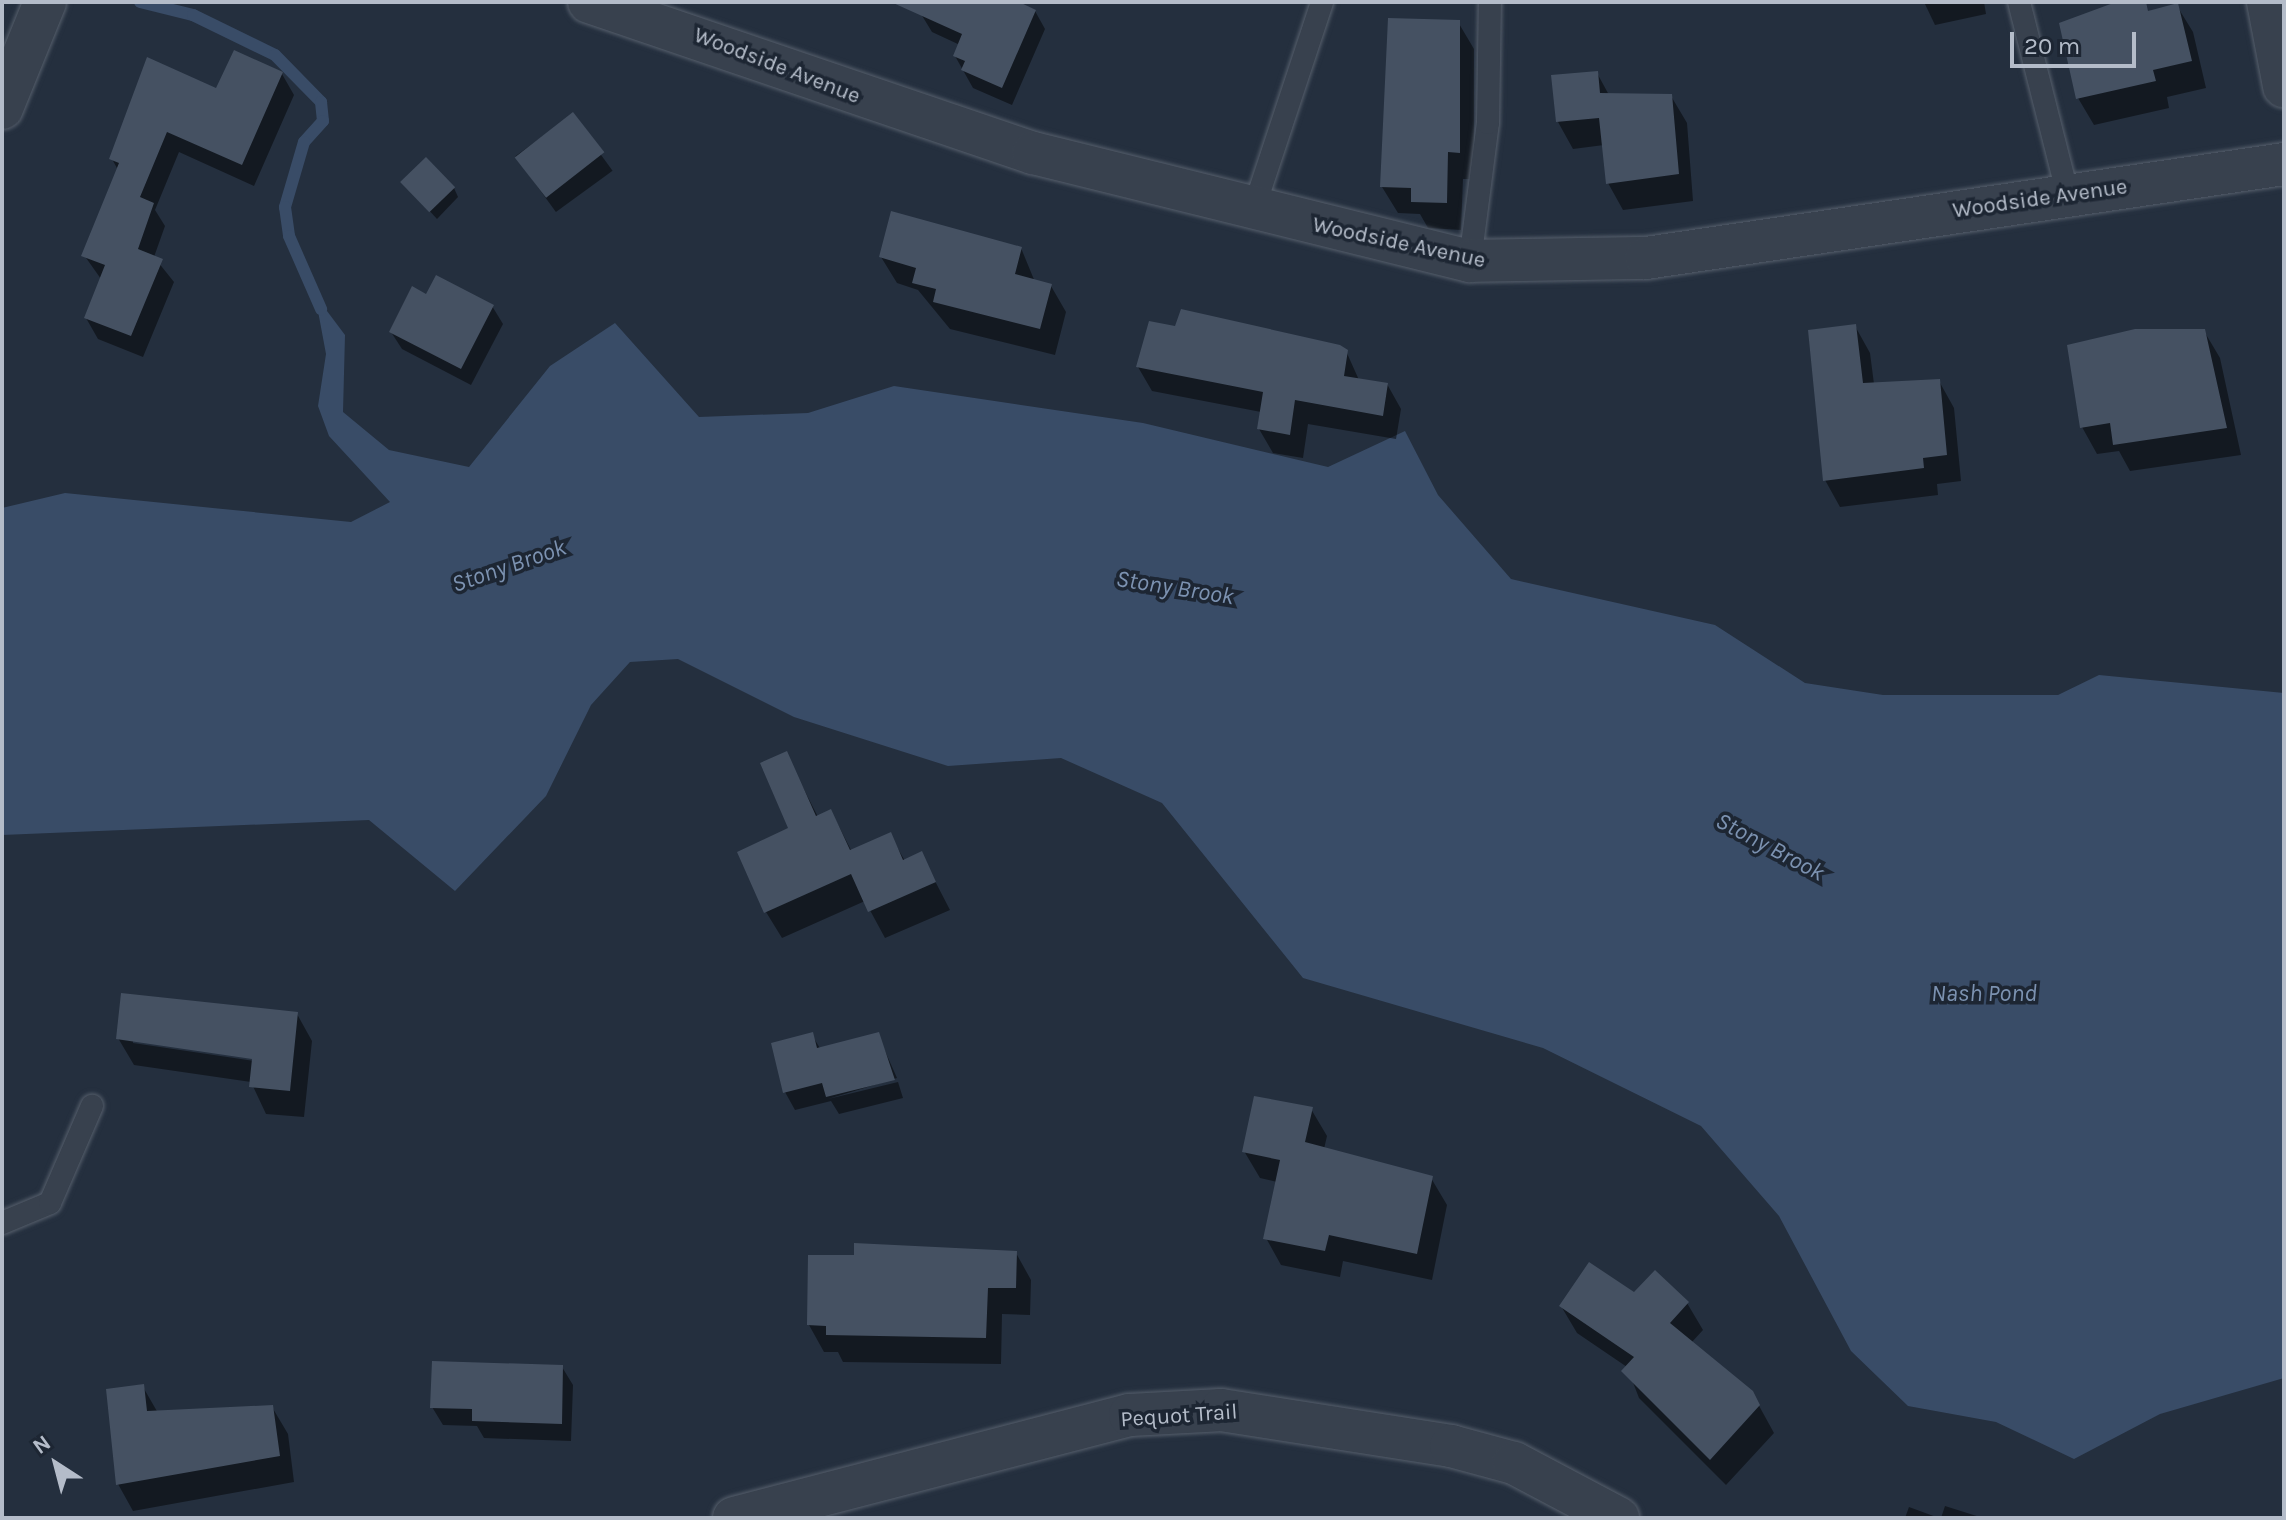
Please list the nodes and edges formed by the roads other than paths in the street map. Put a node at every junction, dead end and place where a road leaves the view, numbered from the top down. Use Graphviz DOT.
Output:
graph roads {
  1 [pos="45,2"];
  2 [pos="589,2"];
  3 [pos="1322,2"];
  4 [pos="1490,2"];
  5 [pos="2019,2"];
  6 [pos="2268,2"];
  7 [pos="2284,86"];
  8 [pos="2,108"];
  9 [pos="2284,164"];
  10 [pos="2068,195"];
  11 [pos="1253,211"];
  12 [pos="1470,261"];
  13 [pos="92,1106"];
  14 [pos="2,1223"];
  15 [pos="734,1518"];
  16 [pos="1618,1518"];
  1 -- 8 [label="street"];
  2 -- 11 [label="street, Woodside Avenue"];
  3 -- 11 [label="lane"];
  4 -- 12 [label="lane"];
  5 -- 10 [label="lane"];
  6 -- 7 [label="street"];
  9 -- 10 [label="street, Woodside Avenue"];
  10 -- 12 [label="street, Woodside Avenue"];
  11 -- 12 [label="street, Woodside Avenue"];
  13 -- 14 [label="lane"];
  15 -- 16 [label="street, Pequot Trail"];
}
